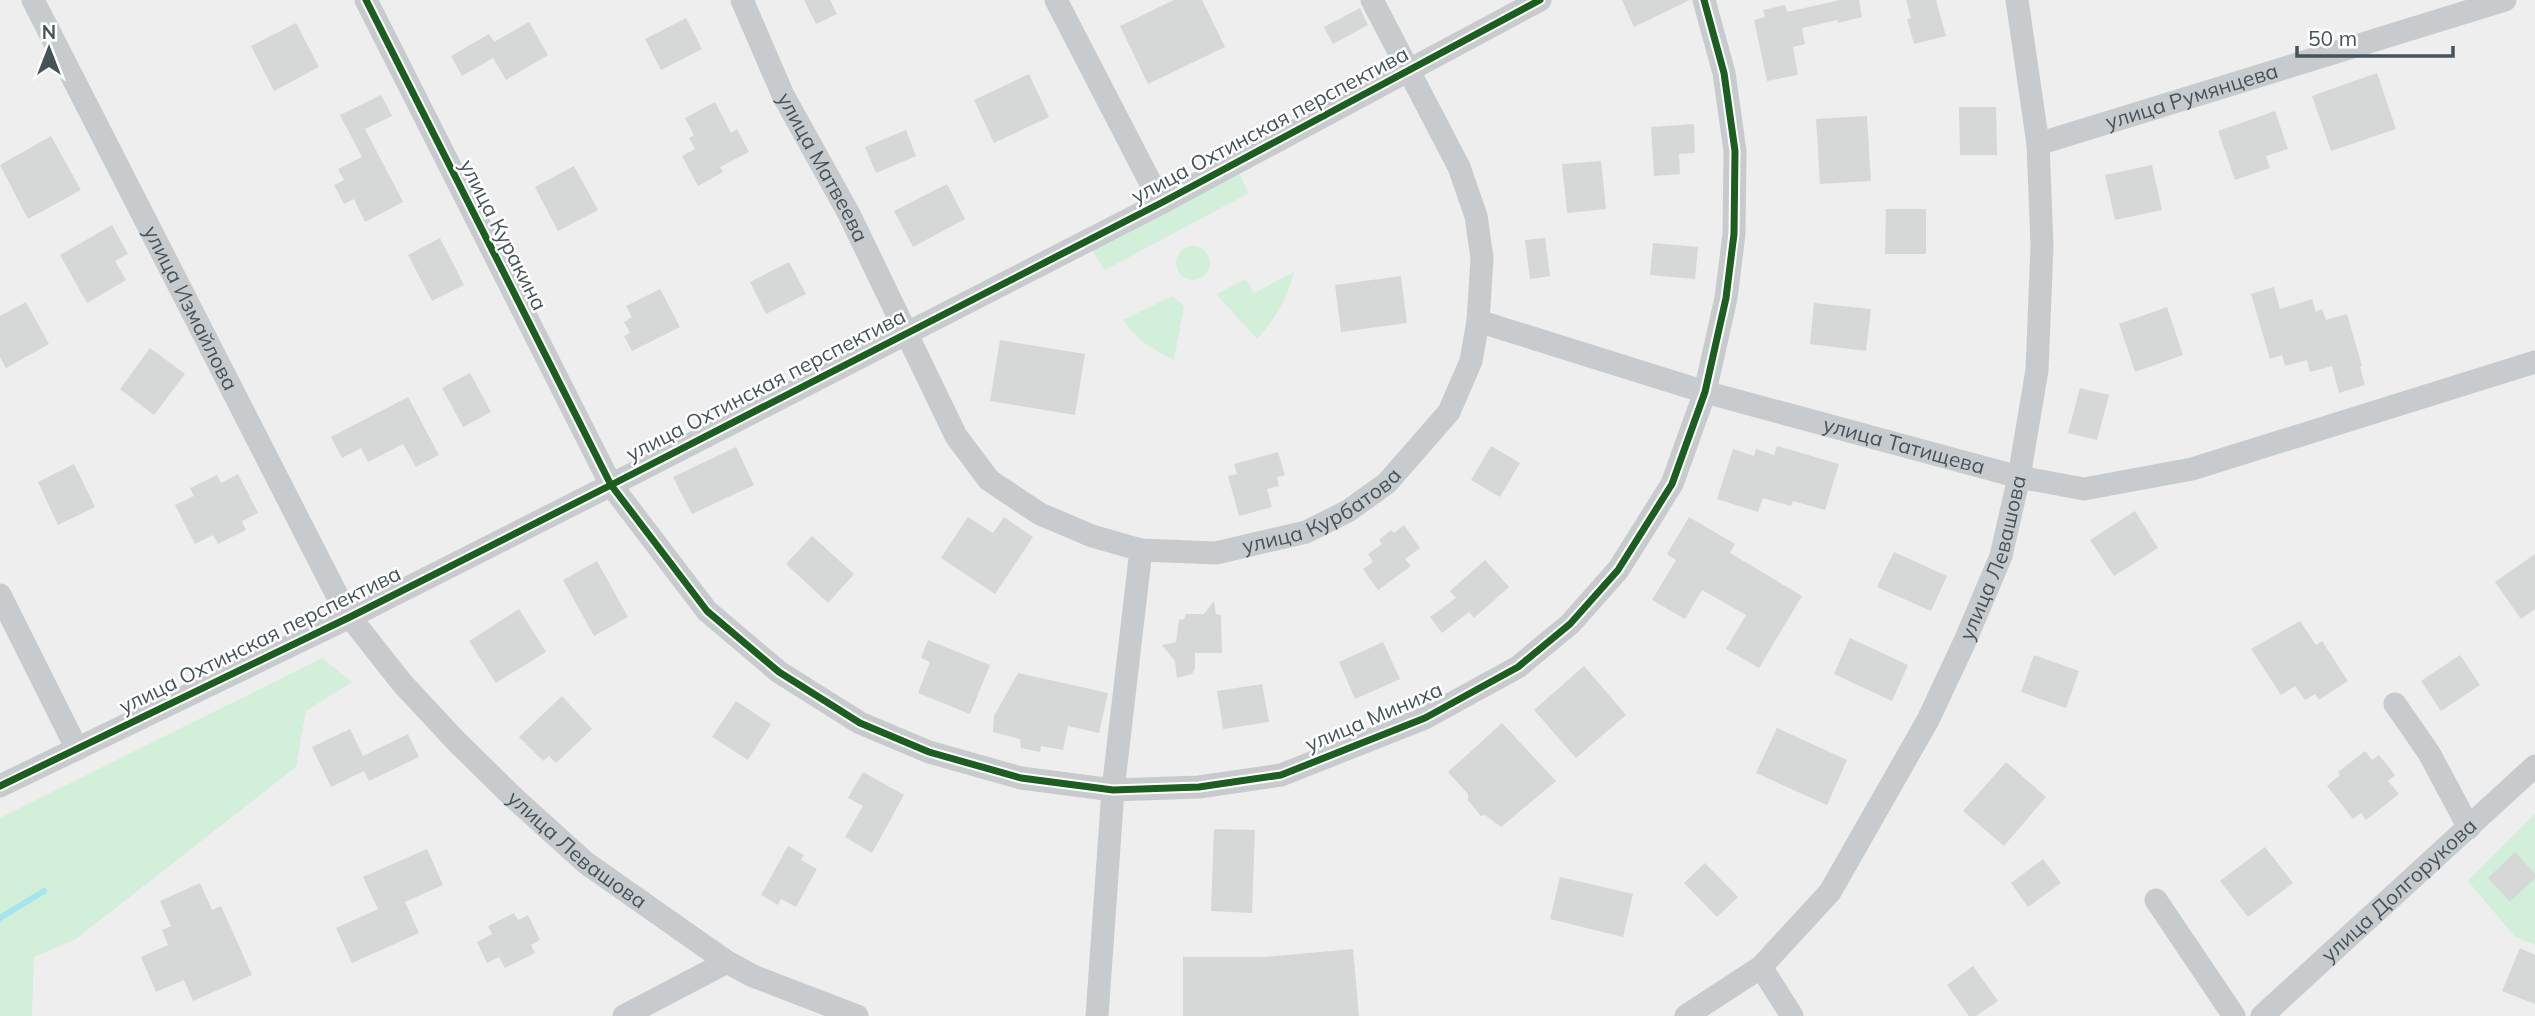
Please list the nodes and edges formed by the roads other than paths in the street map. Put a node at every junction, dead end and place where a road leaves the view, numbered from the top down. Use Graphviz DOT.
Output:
graph roads {
  1 [pos="33,0"];
  2 [pos="366,0"];
  3 [pos="743,0"];
  4 [pos="1056,0"];
  5 [pos="1372,0"];
  6 [pos="1540,0"];
  7 [pos="1704,0"];
  8 [pos="2017,0"];
  9 [pos="2505,0"];
  10 [pos="1409,71"];
  11 [pos="2038,144"];
  12 [pos="1161,203"];
  13 [pos="1478,320"];
  14 [pos="907,332"];
  15 [pos="2535,362"];
  16 [pos="1705,392"];
  17 [pos="2019,477"];
  18 [pos="611,485"];
  19 [pos="1141,550"];
  20 [pos="0,595"];
  21 [pos="350,617"];
  22 [pos="2395,704"];
  23 [pos="77,749"];
  24 [pos="2535,766"];
  25 [pos="0,786"];
  26 [pos="1113,790"];
  27 [pos="2469,828"];
  28 [pos="2155,900"];
  29 [pos="727,962"];
  30 [pos="1761,967"];
  31 [pos="624,1016"];
  32 [pos="857,1016"];
  33 [pos="1097,1016"];
  34 [pos="1686,1016"];
  35 [pos="1792,1016"];
  36 [pos="2234,1016"];
  37 [pos="2262,1016"];
  1 -- 21 [label="street, улица Измайлова"];
  2 -- 18 [label="street, улица Куракина"];
  3 -- 14 [label="street, улица Матвеева"];
  4 -- 12 [label="street"];
  5 -- 10 [label="street, улица Курбатова"];
  6 -- 10 [label="street, улица Охтинская перспектива"];
  7 -- 16 [label="street, улица Миниха"];
  8 -- 11 [label="street, улица Левашова"];
  9 -- 11 [label="street, улица Румянцева"];
  10 -- 12 [label="street, улица Охтинская перспектива"];
  10 -- 13 [label="street, улица Курбатова"];
  11 -- 17 [label="street, улица Левашова"];
  12 -- 14 [label="street, улица Охтинская перспектива"];
  13 -- 16 [label="street, улица Татищева"];
  13 -- 19 [label="street, улица Курбатова"];
  14 -- 18 [label="street, улица Охтинская перспектива"];
  14 -- 19 [label="street, улица Курбатова"];
  15 -- 17 [label="street, улица Татищева"];
  16 -- 17 [label="street, улица Татищева"];
  16 -- 26 [label="street, улица Миниха"];
  17 -- 30 [label="street, улица Левашова"];
  18 -- 21 [label="street, улица Охтинская перспектива"];
  18 -- 26 [label="street, улица Миниха"];
  19 -- 26 [label="street"];
  20 -- 23 [label="street"];
  21 -- 23 [label="street, улица Охтинская перспектива"];
  21 -- 29 [label="street, улица Левашова"];
  22 -- 27 [label="street"];
  23 -- 25 [label="street, улица Охтинская перспектива"];
  24 -- 27 [label="street, улица Долгорукова"];
  26 -- 33 [label="street"];
  27 -- 37 [label="street, улица Долгорукова"];
  28 -- 36 [label="street"];
  29 -- 31 [label="street"];
  29 -- 32 [label="street, улица Левашова"];
  30 -- 34 [label="street, улица Левашова"];
  30 -- 35 [label="street"];
}
